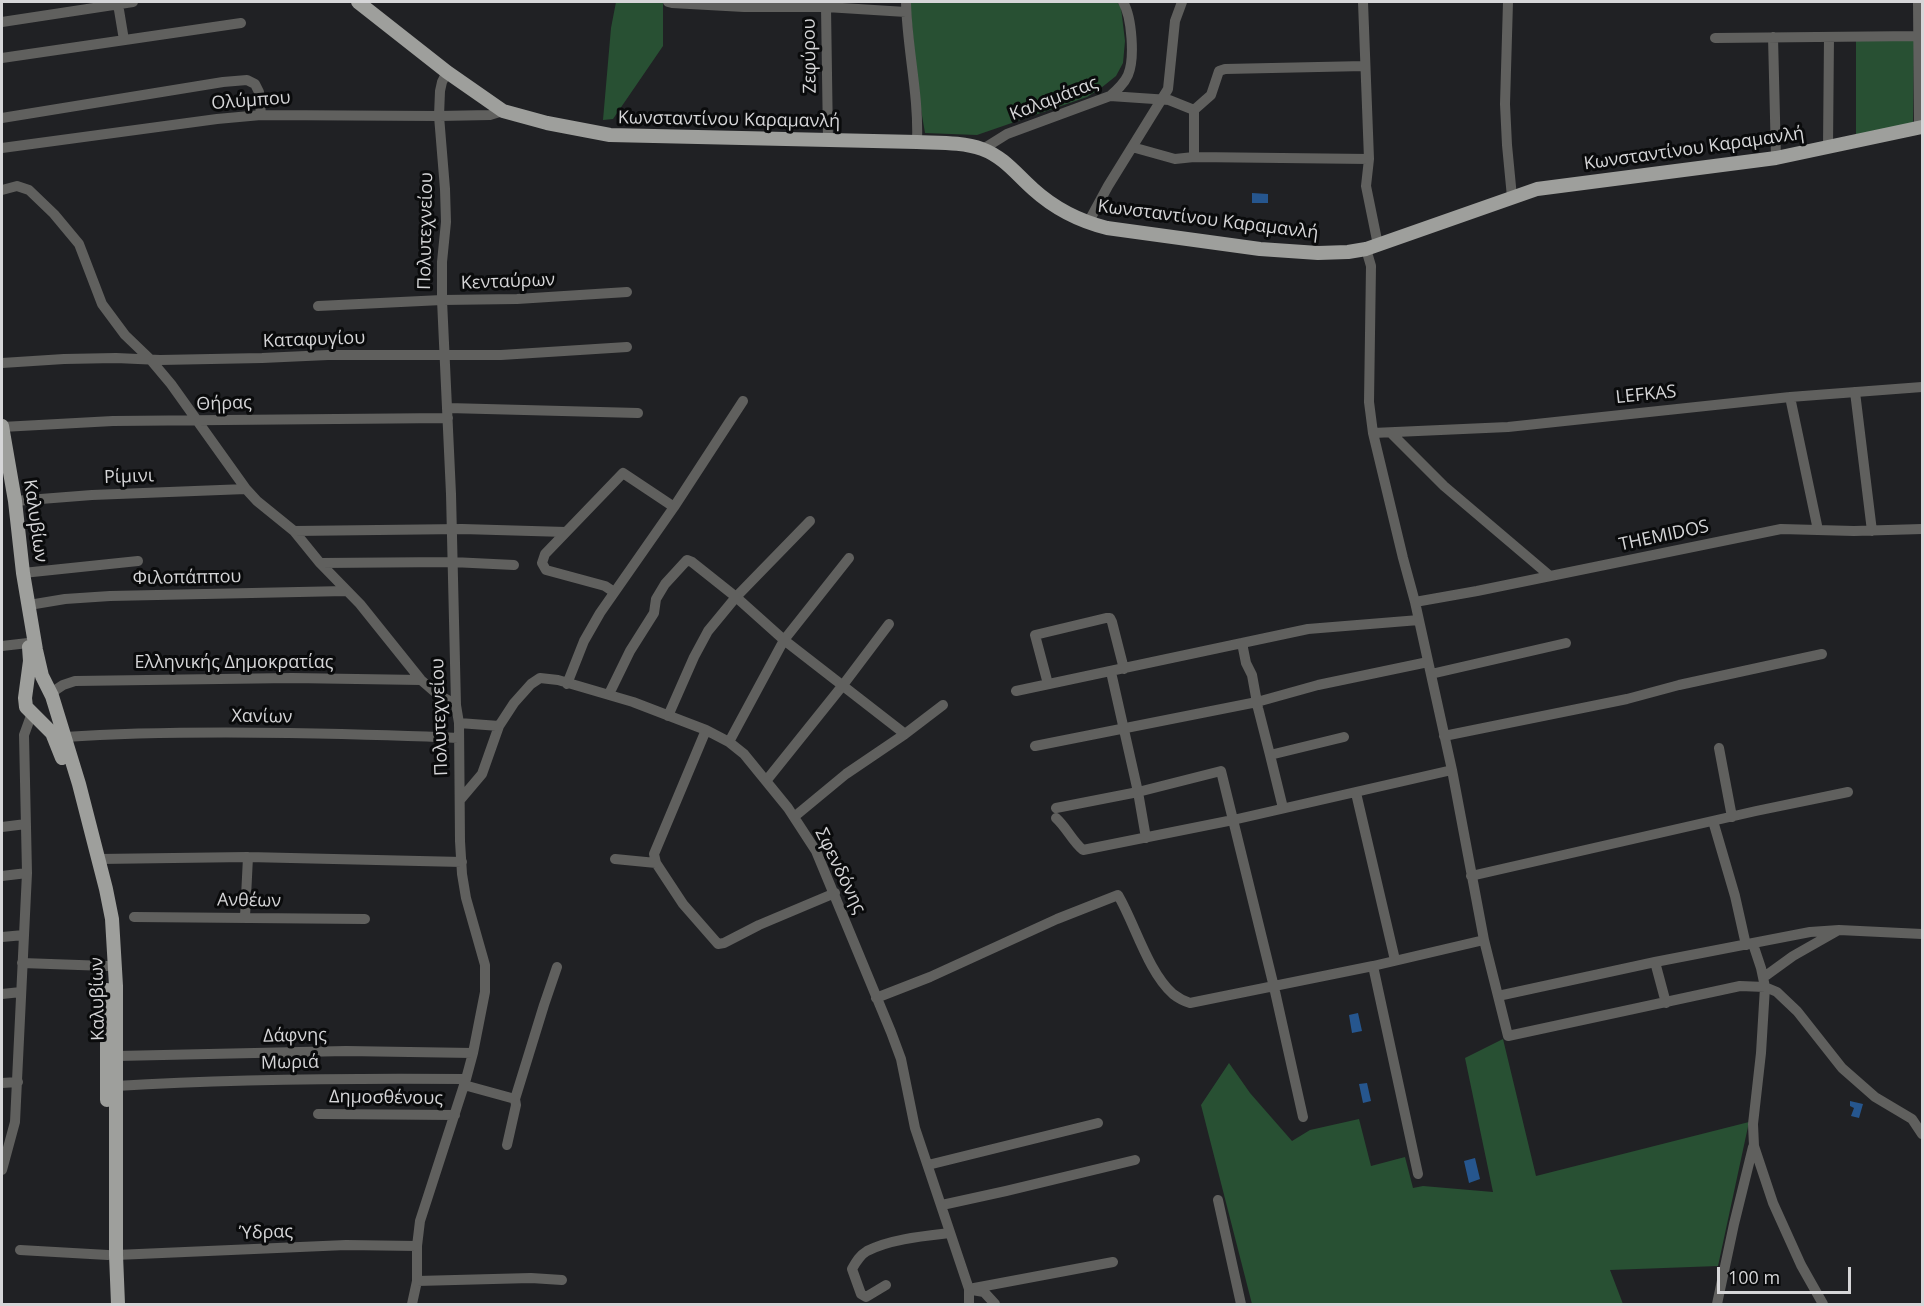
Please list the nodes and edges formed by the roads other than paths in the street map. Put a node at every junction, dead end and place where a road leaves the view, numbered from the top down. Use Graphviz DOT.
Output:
graph roads {
  1 [pos="133,2"];
  2 [pos="358,2"];
  3 [pos="668,2"];
  4 [pos="1123,2"];
  5 [pos="1182,2"];
  6 [pos="1363,2"];
  7 [pos="1508,2"];
  8 [pos="1918,2"];
  9 [pos="118,4"];
  10 [pos="826,7"];
  11 [pos="906,7"];
  12 [pos="2,22"];
  13 [pos="241,22"];
  14 [pos="1920,36"];
  15 [pos="1773,37"];
  16 [pos="1829,37"];
  17 [pos="1715,38"];
  18 [pos="124,40"];
  19 [pos="2,58"];
  20 [pos="1365,66"];
  21 [pos="447,72"];
  22 [pos="1110,96"];
  23 [pos="1162,100"];
  24 [pos="1194,110"];
  25 [pos="503,111"];
  26 [pos="261,115"];
  27 [pos="439,116"];
  28 [pos="2,118"];
  29 [pos="1921,128"];
  30 [pos="828,140"];
  31 [pos="917,142"];
  32 [pos="1132,147"];
  33 [pos="1828,147"];
  34 [pos="2,148"];
  35 [pos="983,149"];
  36 [pos="1194,157"];
  37 [pos="1776,158"];
  38 [pos="1369,159"];
  39 [pos="2,190"];
  40 [pos="1512,198"];
  41 [pos="1088,223"];
  42 [pos="1372,247"];
  43 [pos="627,292"];
  44 [pos="442,300"];
  45 [pos="318,306"];
  46 [pos="627,347"];
  47 [pos="444,355"];
  48 [pos="150,359"];
  49 [pos="2,363"];
  50 [pos="1923,387"];
  51 [pos="1855,392"];
  52 [pos="1790,397"];
  53 [pos="742,401"];
  54 [pos="448,413"];
  55 [pos="638,413"];
  56 [pos="198,421"];
  57 [pos="2,427"];
  58 [pos="1373,433"];
  59 [pos="1391,433"];
  60 [pos="2,470"];
  61 [pos="246,489"];
  62 [pos="15,501"];
  63 [pos="675,507"];
  64 [pos="810,521"];
  65 [pos="451,529"];
  66 [pos="1923,529"];
  67 [pos="1818,530"];
  68 [pos="294,531"];
  69 [pos="1872,531"];
  70 [pos="566,532"];
  71 [pos="849,558"];
  72 [pos="138,561"];
  73 [pos="452,562"];
  74 [pos="320,563"];
  75 [pos="514,565"];
  76 [pos="23,573"];
  77 [pos="1550,576"];
  78 [pos="346,591"];
  79 [pos="614,592"];
  80 [pos="736,597"];
  81 [pos="1415,602"];
  82 [pos="29,605"];
  83 [pos="1419,620"];
  84 [pos="889,624"];
  85 [pos="784,640"];
  86 [pos="28,643"];
  87 [pos="1242,643"];
  88 [pos="1566,643"];
  89 [pos="2,646"];
  90 [pos="1822,654"];
  91 [pos="1430,668"];
  92 [pos="1124,669"];
  93 [pos="1111,672"];
  94 [pos="420,680"];
  95 [pos="567,684"];
  96 [pos="1048,684"];
  97 [pos="843,685"];
  98 [pos="1016,691"];
  99 [pos="26,694"];
  100 [pos="609,694"];
  101 [pos="51,695"];
  102 [pos="1257,702"];
  103 [pos="456,705"];
  104 [pos="944,705"];
  105 [pos="33,714"];
  106 [pos="668,717"];
  107 [pos="459,723"];
  108 [pos="499,726"];
  109 [pos="1123,729"];
  110 [pos="706,730"];
  111 [pos="905,734"];
  112 [pos="1444,736"];
  113 [pos="65,737"];
  114 [pos="1344,737"];
  115 [pos="458,738"];
  116 [pos="729,742"];
  117 [pos="1035,746"];
  118 [pos="1719,748"];
  119 [pos="1270,755"];
  120 [pos="1452,770"];
  121 [pos="766,781"];
  122 [pos="1138,792"];
  123 [pos="1848,792"];
  124 [pos="1356,793"];
  125 [pos="460,800"];
  126 [pos="1283,808"];
  127 [pos="794,817"];
  128 [pos="1732,817"];
  129 [pos="1233,820"];
  130 [pos="1713,821"];
  131 [pos="26,824"];
  132 [pos="2,827"];
  133 [pos="1146,838"];
  134 [pos="248,857"];
  135 [pos="99,859"];
  136 [pos="615,859"];
  137 [pos="462,862"];
  138 [pos="656,863"];
  139 [pos="27,873"];
  140 [pos="2,876"];
  141 [pos="1472,876"];
  142 [pos="834,893"];
  143 [pos="134,916"];
  144 [pos="245,917"];
  145 [pos="365,919"];
  146 [pos="1839,930"];
  147 [pos="1923,934"];
  148 [pos="24,935"];
  149 [pos="2,937"];
  150 [pos="1484,940"];
  151 [pos="1750,944"];
  152 [pos="1395,960"];
  153 [pos="1655,962"];
  154 [pos="22,963"];
  155 [pos="107,966"];
  156 [pos="1373,966"];
  157 [pos="558,967"];
  158 [pos="1764,982"];
  159 [pos="1274,987"];
  160 [pos="21,992"];
  161 [pos="2,994"];
  162 [pos="1498,996"];
  163 [pos="876,998"];
  164 [pos="1666,1003"];
  165 [pos="473,1053"];
  166 [pos="117,1056"];
  167 [pos="18,1082"];
  168 [pos="465,1082"];
  169 [pos="2,1083"];
  170 [pos="116,1086"];
  171 [pos="515,1099"];
  172 [pos="318,1114"];
  173 [pos="455,1115"];
  174 [pos="1303,1117"];
  175 [pos="1098,1124"];
  176 [pos="1923,1134"];
  177 [pos="507,1145"];
  178 [pos="1754,1146"];
  179 [pos="3,1159"];
  180 [pos="1135,1160"];
  181 [pos="928,1165"];
  182 [pos="2,1170"];
  183 [pos="1418,1174"];
  184 [pos="1218,1200"];
  185 [pos="942,1205"];
  186 [pos="950,1233"];
  187 [pos="417,1246"];
  188 [pos="20,1250"];
  189 [pos="112,1255"];
  190 [pos="1113,1262"];
  191 [pos="562,1280"];
  192 [pos="417,1281"];
  193 [pos="886,1285"];
  194 [pos="969,1289"];
  195 [pos="110,1305"];
  196 [pos="118,1305"];
  197 [pos="412,1305"];
  198 [pos="969,1305"];
  199 [pos="995,1305"];
  200 [pos="1241,1305"];
  201 [pos="1717,1305"];
  202 [pos="1823,1305"];
  1 -- 9 [label="street"];
  2 -- 21 [label="main road, Κωνσταντίνου Καραμανλή"];
  3 -- 10 [label="street"];
  4 -- 22 [label="street, Καλαμάτας"];
  5 -- 23 [label="street"];
  6 -- 20 [label="street"];
  7 -- 40 [label="street"];
  8 -- 14 [label="street"];
  9 -- 12 [label="street"];
  9 -- 18 [label="street"];
  10 -- 11 [label="street"];
  10 -- 30 [label="street, Ζεφύρου"];
  11 -- 31 [label="street"];
  13 -- 18 [label="street"];
  14 -- 16 [label="street"];
  14 -- 29 [label="street"];
  15 -- 16 [label="street"];
  15 -- 17 [label="street"];
  15 -- 37 [label="street"];
  16 -- 33 [label="street"];
  18 -- 19 [label="street"];
  20 -- 24 [label="street"];
  20 -- 38 [label="street"];
  21 -- 25 [label="main road, Κωνσταντίνου Καραμανλή"];
  21 -- 27 [label="street, Πολυτεχνείου"];
  22 -- 23 [label="street"];
  22 -- 35 [label="street, Καλαμάτας"];
  23 -- 24 [label="street"];
  23 -- 32 [label="street"];
  24 -- 36 [label="street"];
  25 -- 27 [label="street, Ολύμπου"];
  25 -- 30 [label="main road, Κωνσταντίνου Καραμανλή"];
  26 -- 27 [label="street, Ολύμπου"];
  26 -- 28 [label="street"];
  26 -- 34 [label="street, Ολύμπου"];
  27 -- 44 [label="street, Πολυτεχνείου"];
  29 -- 33 [label="main road, Κωνσταντίνου Καραμανλή"];
  30 -- 31 [label="main road, Κωνσταντίνου Καραμανλή"];
  31 -- 35 [label="main road, Κωνσταντίνου Καραμανλή"];
  32 -- 36 [label="street"];
  32 -- 41 [label="street"];
  33 -- 37 [label="main road, Κωνσταντίνου Καραμανλή"];
  35 -- 41 [label="main road, Κωνσταντίνου Καραμανλή"];
  36 -- 38 [label="street"];
  37 -- 40 [label="main road, Κωνσταντίνου Καραμανλή"];
  38 -- 42 [label="street"];
  39 -- 48 [label="street"];
  40 -- 42 [label="main road, Κωνσταντίνου Καραμανλή"];
  41 -- 42 [label="main road, Κωνσταντίνου Καραμανλή"];
  42 -- 58 [label="street"];
  43 -- 44 [label="street, Κενταύρων"];
  44 -- 45 [label="street, Κενταύρων"];
  44 -- 47 [label="street, Πολυτεχνείου"];
  46 -- 47 [label="street, Καταφυγίου"];
  47 -- 48 [label="street, Καταφυγίου"];
  47 -- 54 [label="street, Πολυτεχνείου"];
  48 -- 49 [label="street, Καταφυγίου"];
  48 -- 56 [label="street"];
  50 -- 51 [label="street, LEFKAS"];
  51 -- 52 [label="street, LEFKAS"];
  51 -- 69 [label="street"];
  52 -- 59 [label="street, LEFKAS"];
  52 -- 67 [label="street"];
  53 -- 63 [label="street"];
  54 -- 55 [label="street, Θήρας"];
  54 -- 56 [label="street, Θήρας"];
  54 -- 65 [label="street, Πολυτεχνείου"];
  56 -- 57 [label="street, Θήρας"];
  56 -- 61 [label="street"];
  57 -- 62 [label="main road, Καλυβίων"];
  58 -- 59 [label="street, LEFKAS"];
  58 -- 81 [label="street"];
  59 -- 77 [label="street"];
  60 -- 86 [label="main road, Καλυβίων"];
  61 -- 62 [label="street, Ρίμινι"];
  61 -- 68 [label="street"];
  62 -- 76 [label="main road, Καλυβίων"];
  63 -- 70 [label="street"];
  63 -- 79 [label="street"];
  64 -- 80 [label="street"];
  65 -- 68 [label="street"];
  65 -- 70 [label="street"];
  65 -- 73 [label="street, Πολυτεχνείου"];
  66 -- 69 [label="street, THEMIDOS"];
  67 -- 69 [label="street, THEMIDOS"];
  67 -- 77 [label="street, THEMIDOS"];
  68 -- 74 [label="street"];
  70 -- 79 [label="street"];
  71 -- 85 [label="street"];
  72 -- 76 [label="street"];
  73 -- 74 [label="street"];
  73 -- 75 [label="street"];
  73 -- 103 [label="street, Πολυτεχνείου"];
  74 -- 78 [label="street"];
  76 -- 82 [label="main road, Καλυβίων"];
  77 -- 81 [label="street, THEMIDOS"];
  78 -- 82 [label="street, Φιλοπάππου"];
  78 -- 94 [label="street"];
  79 -- 95 [label="street"];
  80 -- 85 [label="street"];
  80 -- 100 [label="street"];
  80 -- 106 [label="street"];
  81 -- 83 [label="street"];
  82 -- 101 [label="main road, Καλυβίων"];
  83 -- 87 [label="street"];
  83 -- 91 [label="street"];
  84 -- 97 [label="street"];
  85 -- 97 [label="street"];
  85 -- 116 [label="street"];
  86 -- 89 [label="street"];
  86 -- 99 [label="main road, Καλυβίων"];
  87 -- 92 [label="street"];
  87 -- 102 [label="street"];
  88 -- 91 [label="street"];
  90 -- 112 [label="street"];
  91 -- 102 [label="street"];
  91 -- 112 [label="street"];
  92 -- 93 [label="street"];
  92 -- 96 [label="street"];
  93 -- 96 [label="street"];
  93 -- 109 [label="street"];
  94 -- 101 [label="street, Ελληνικής Δημοκρατίας"];
  94 -- 103 [label="street"];
  95 -- 100 [label="street, Σφενδόνης"];
  95 -- 108 [label="street, Σφενδόνης"];
  96 -- 98 [label="street"];
  97 -- 111 [label="street"];
  97 -- 121 [label="street"];
  99 -- 101 [label="main road"];
  99 -- 105 [label="main road, Καλυβίων"];
  100 -- 106 [label="street, Σφενδόνης"];
  101 -- 105 [label="main road"];
  101 -- 113 [label="main road, Καλυβίων"];
  102 -- 109 [label="street"];
  102 -- 119 [label="street"];
  103 -- 107 [label="street, Πολυτεχνείου"];
  104 -- 111 [label="street"];
  105 -- 131 [label="street"];
  105 -- 155 [label="main road, Καλυβίων"];
  106 -- 110 [label="street, Σφενδόνης"];
  107 -- 108 [label="street"];
  107 -- 115 [label="street, Πολυτεχνείου"];
  108 -- 125 [label="street"];
  109 -- 117 [label="street"];
  109 -- 122 [label="street"];
  110 -- 116 [label="street, Σφενδόνης"];
  110 -- 138 [label="street"];
  111 -- 127 [label="street"];
  112 -- 120 [label="street"];
  113 -- 115 [label="street, Χανίων"];
  113 -- 135 [label="main road, Καλυβίων"];
  114 -- 119 [label="street"];
  115 -- 125 [label="street, Πολυτεχνείου"];
  116 -- 121 [label="street, Σφενδόνης"];
  118 -- 128 [label="street"];
  119 -- 126 [label="street"];
  120 -- 124 [label="street"];
  120 -- 141 [label="street"];
  121 -- 127 [label="street, Σφενδόνης"];
  122 -- 129 [label="street"];
  122 -- 133 [label="street"];
  122 -- 133 [label="street"];
  123 -- 128 [label="street"];
  124 -- 126 [label="street"];
  124 -- 152 [label="street"];
  125 -- 137 [label="street, Πολυτεχνείου"];
  126 -- 129 [label="street"];
  127 -- 142 [label="street, Σφενδόνης"];
  128 -- 130 [label="street"];
  129 -- 133 [label="street"];
  129 -- 159 [label="street"];
  130 -- 141 [label="street"];
  130 -- 151 [label="street"];
  131 -- 132 [label="street"];
  131 -- 139 [label="street"];
  134 -- 135 [label="street"];
  134 -- 137 [label="street"];
  134 -- 144 [label="street"];
  135 -- 166 [label="main road, Καλυβίων"];
  136 -- 138 [label="street"];
  137 -- 165 [label="street, Πολυτεχνείου"];
  138 -- 142 [label="street"];
  139 -- 140 [label="street"];
  139 -- 148 [label="street"];
  141 -- 150 [label="street"];
  142 -- 163 [label="street, Σφενδόνης"];
  143 -- 144 [label="street, Ανθέων"];
  144 -- 145 [label="street, Ανθέων"];
  146 -- 147 [label="street"];
  146 -- 151 [label="street"];
  146 -- 158 [label="street"];
  148 -- 149 [label="street"];
  148 -- 154 [label="street"];
  150 -- 152 [label="street"];
  150 -- 162 [label="street"];
  151 -- 153 [label="street"];
  151 -- 158 [label="street"];
  152 -- 156 [label="street"];
  153 -- 162 [label="street"];
  153 -- 164 [label="street"];
  154 -- 155 [label="street"];
  154 -- 160 [label="street"];
  155 -- 189 [label="main road, Καλυβίων"];
  156 -- 159 [label="street"];
  156 -- 183 [label="street"];
  157 -- 171 [label="street"];
  158 -- 164 [label="street"];
  158 -- 176 [label="street"];
  158 -- 178 [label="street"];
  159 -- 163 [label="street"];
  159 -- 174 [label="street"];
  160 -- 161 [label="street"];
  160 -- 167 [label="street"];
  162 -- 164 [label="street"];
  163 -- 181 [label="street, Σφενδόνης"];
  165 -- 166 [label="street, Δάφνης"];
  165 -- 168 [label="street, Πολυτεχνείου"];
  166 -- 170 [label="main road, Καλυβίων"];
  167 -- 169 [label="street"];
  167 -- 179 [label="street"];
  168 -- 170 [label="street, Μωριά"];
  168 -- 171 [label="street, Μωριά"];
  168 -- 173 [label="street, Πολυτεχνείου"];
  170 -- 189 [label="main road, Καλυβίων"];
  171 -- 177 [label="street"];
  172 -- 173 [label="street, Δημοσθένους"];
  173 -- 187 [label="street, Πολυτεχνείου"];
  175 -- 181 [label="street"];
  178 -- 201 [label="street"];
  178 -- 202 [label="street"];
  179 -- 182 [label="street"];
  180 -- 185 [label="street"];
  181 -- 185 [label="street, Σφενδόνης"];
  184 -- 200 [label="street"];
  185 -- 186 [label="street, Σφενδόνης"];
  186 -- 193 [label="street"];
  186 -- 194 [label="street, Σφενδόνης"];
  187 -- 189 [label="street, Ύδρας"];
  187 -- 192 [label="street, Πολυτεχνείου"];
  188 -- 189 [label="street, Ύδρας"];
  189 -- 195 [label="main road, Καλυβίων"];
  189 -- 196 [label="main road, Καλυβίων"];
  190 -- 194 [label="street"];
  191 -- 192 [label="street"];
  192 -- 197 [label="street, Πολυτεχνείου"];
  194 -- 198 [label="street, Σφενδόνης"];
  194 -- 199 [label="street"];
}
